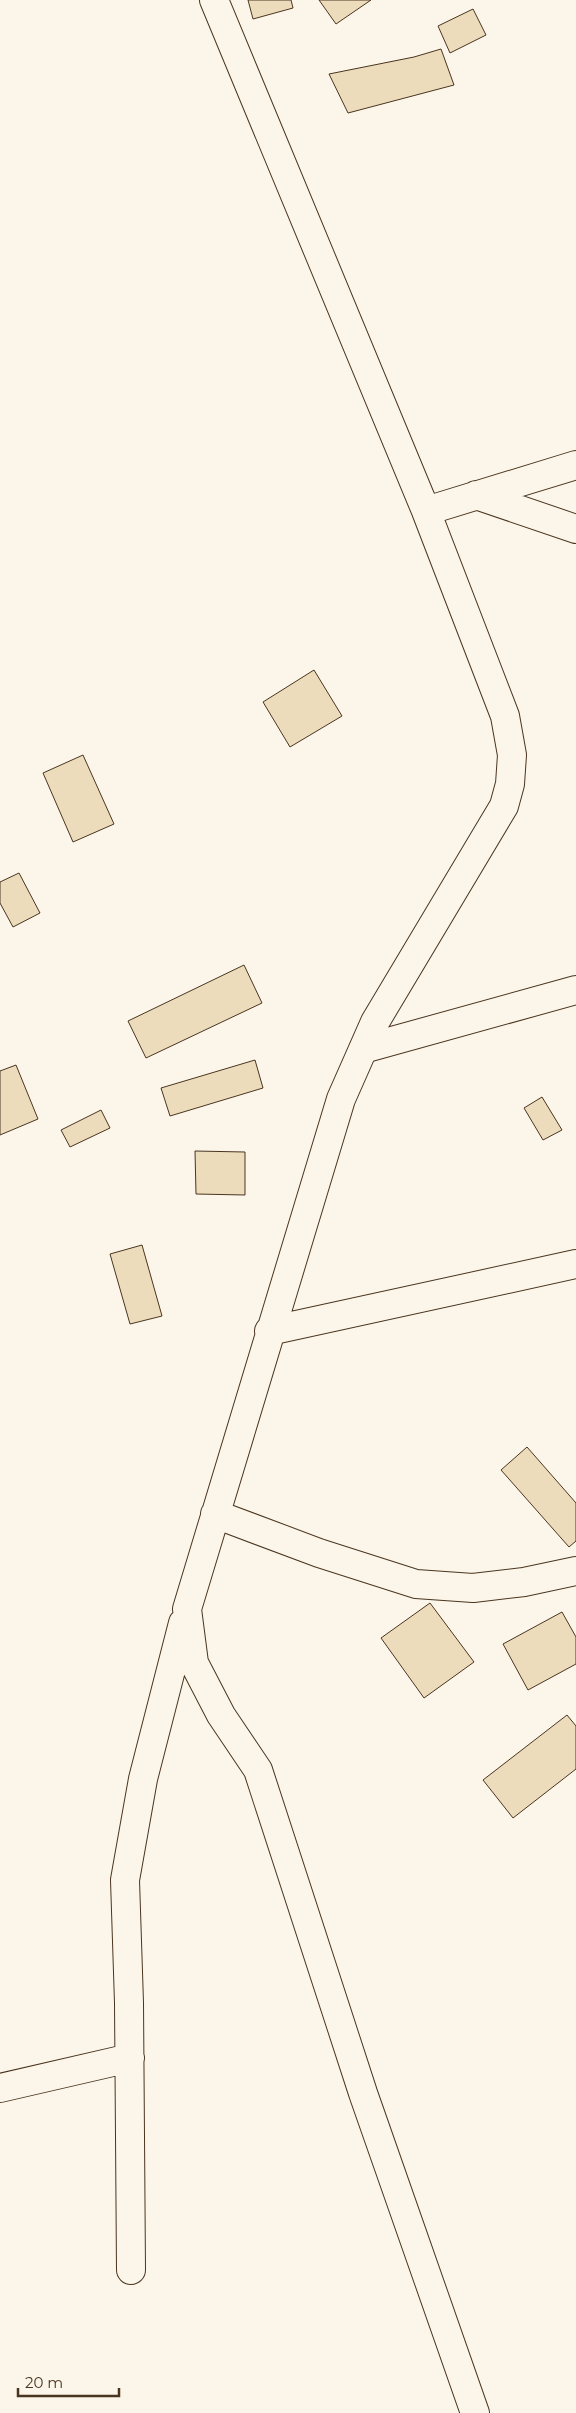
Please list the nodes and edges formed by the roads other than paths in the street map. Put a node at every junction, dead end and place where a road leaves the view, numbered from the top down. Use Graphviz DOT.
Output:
graph roads {
  1 [pos="214,0"];
  2 [pos="576,465"];
  3 [pos="476,495"];
  4 [pos="426,511"];
  5 [pos="576,529"];
  6 [pos="576,990"];
  7 [pos="362,1049"];
  8 [pos="576,1264"];
  9 [pos="269,1331"];
  10 [pos="215,1514"];
  11 [pos="576,1571"];
  12 [pos="187,1610"];
  13 [pos="130,2058"];
  14 [pos="0,2088"];
  15 [pos="131,2270"];
  16 [pos="475,2413"];
  1 -- 4 [label="street"];
  2 -- 3 [label="street"];
  3 -- 4 [label="street"];
  3 -- 5 [label="street"];
  4 -- 7 [label="street"];
  6 -- 7 [label="street"];
  7 -- 9 [label="street"];
  8 -- 9 [label="street"];
  9 -- 10 [label="street"];
  10 -- 11 [label="street"];
  10 -- 12 [label="street"];
  12 -- 13 [label="street"];
  12 -- 16 [label="street"];
  13 -- 14 [label="street"];
  13 -- 15 [label="street"];
}
